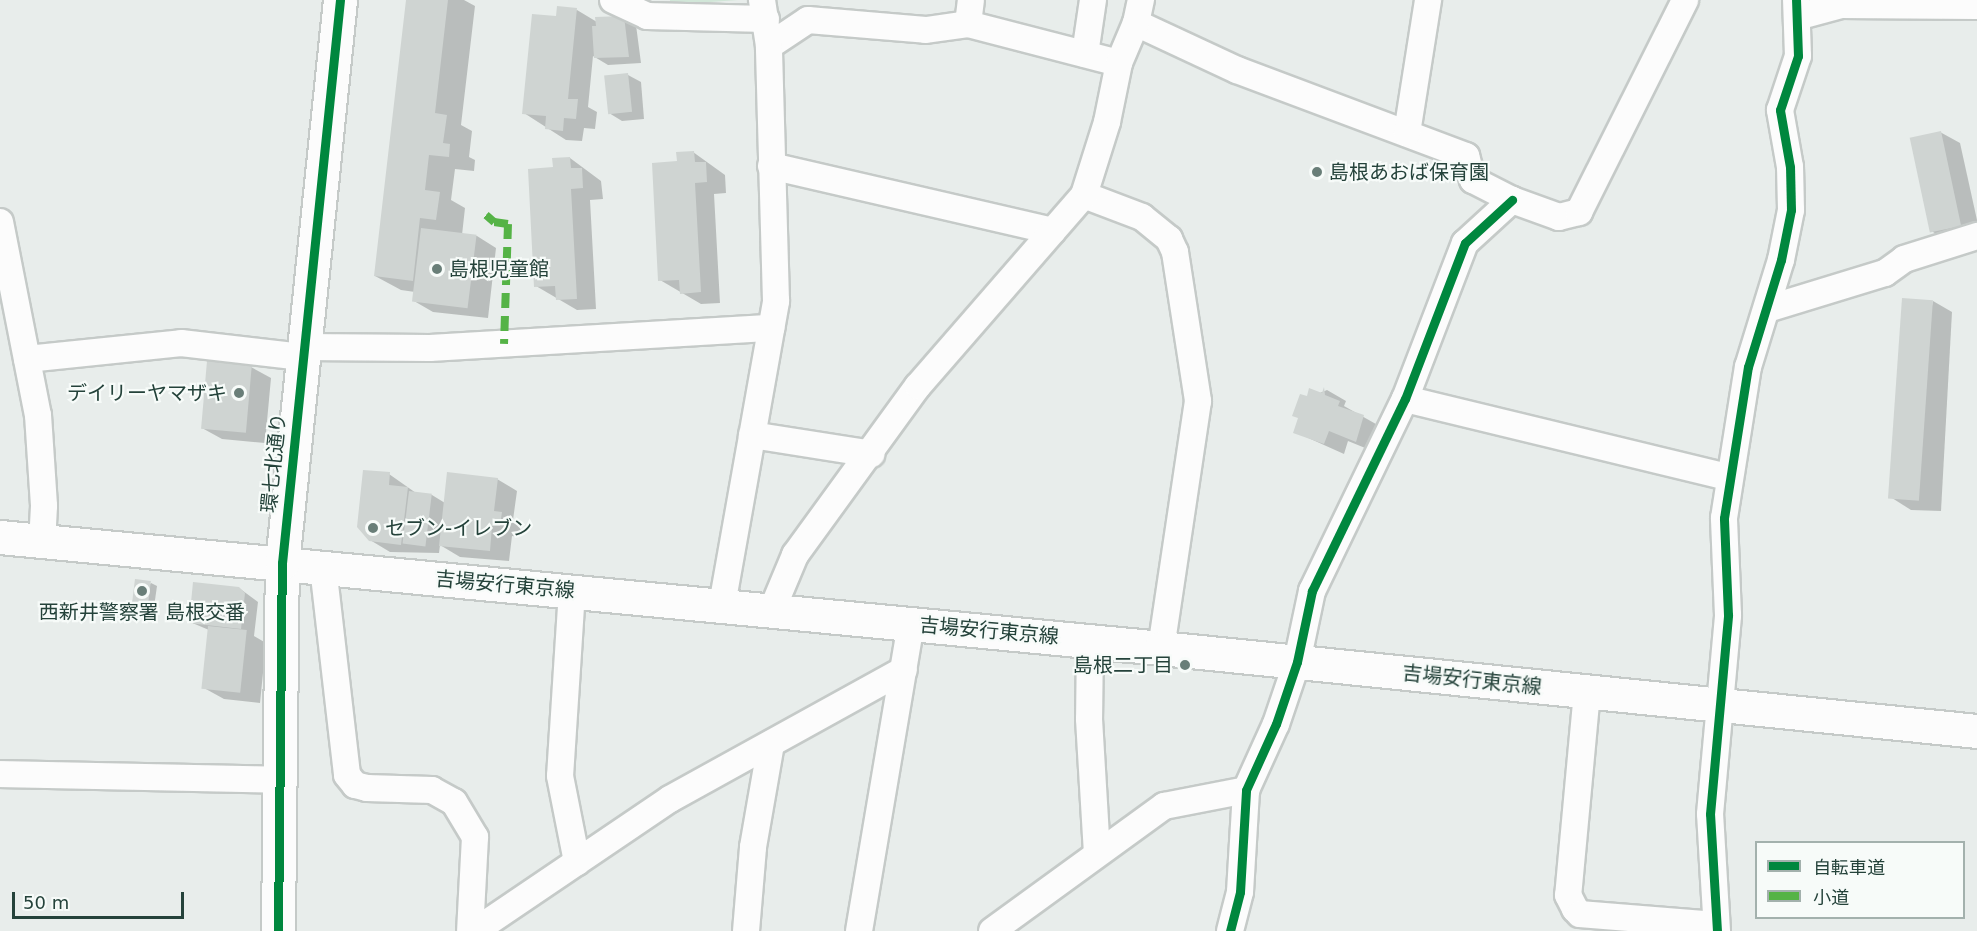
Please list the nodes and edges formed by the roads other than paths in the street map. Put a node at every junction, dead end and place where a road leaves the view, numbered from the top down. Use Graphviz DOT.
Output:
graph roads {
  1 [pos="340,0"];
  2 [pos="613,0"];
  3 [pos="1093,0"];
  4 [pos="1428,0"];
  5 [pos="1685,0"];
  6 [pos="1977,6"];
  7 [pos="1797,8"];
  8 [pos="764,9"];
  9 [pos="969,12"];
  10 [pos="1139,12"];
  11 [pos="769,46"];
  12 [pos="1085,54"];
  13 [pos="1119,63"];
  14 [pos="1407,133"];
  15 [pos="771,166"];
  16 [pos="1084,195"];
  17 [pos="1512,200"];
  18 [pos="0,222"];
  19 [pos="1053,231"];
  20 [pos="1977,236"];
  21 [pos="1767,309"];
  22 [pos="771,328"];
  23 [pos="303,352"];
  24 [pos="27,359"];
  25 [pos="1405,399"];
  26 [pos="752,435"];
  27 [pos="872,454"];
  28 [pos="1728,477"];
  29 [pos="0,537"];
  30 [pos="42,541"];
  31 [pos="282,563"];
  32 [pos="323,567"];
  33 [pos="572,591"];
  34 [pos="722,605"];
  35 [pos="772,610"];
  36 [pos="911,623"];
  37 [pos="1090,641"];
  38 [pos="1161,648"];
  39 [pos="1297,662"];
  40 [pos="903,670"];
  41 [pos="1587,692"];
  42 [pos="1717,706"];
  43 [pos="1977,731"];
  44 [pos="771,744"];
  45 [pos="0,774"];
  46 [pos="279,780"];
  47 [pos="1246,790"];
  48 [pos="1097,853"];
  49 [pos="577,862"];
  50 [pos="1716,928"];
  51 [pos="278,931"];
  52 [pos="470,931"];
  53 [pos="475,931"];
  54 [pos="746,931"];
  55 [pos="859,931"];
  56 [pos="992,931"];
  57 [pos="1230,931"];
  1 -- 23 [label="main road, 環七北通り"];
  2 -- 8 [label="street"];
  3 -- 12 [label="street"];
  4 -- 14 [label="street"];
  5 -- 17 [label="street"];
  6 -- 7 [label="street"];
  7 -- 21 [label="street"];
  8 -- 11 [label="street"];
  9 -- 11 [label="street"];
  9 -- 12 [label="street"];
  10 -- 13 [label="street"];
  10 -- 14 [label="street"];
  11 -- 15 [label="street"];
  12 -- 13 [label="street"];
  13 -- 16 [label="street"];
  14 -- 17 [label="street"];
  15 -- 19 [label="street"];
  15 -- 22 [label="street"];
  16 -- 19 [label="street"];
  16 -- 38 [label="street"];
  17 -- 25 [label="street"];
  18 -- 24 [label="street"];
  19 -- 27 [label="street"];
  20 -- 21 [label="street"];
  21 -- 28 [label="street"];
  22 -- 23 [label="street"];
  22 -- 26 [label="street"];
  23 -- 24 [label="street"];
  23 -- 31 [label="main road, 環七北通り"];
  24 -- 30 [label="street"];
  25 -- 28 [label="street"];
  25 -- 39 [label="street"];
  26 -- 27 [label="street"];
  26 -- 34 [label="street"];
  27 -- 35 [label="street"];
  28 -- 42 [label="street"];
  29 -- 30 [label="main road, 吉場安行東京線"];
  30 -- 31 [label="main road, 吉場安行東京線"];
  31 -- 32 [label="main road, 吉場安行東京線"];
  31 -- 46 [label="main road, 環七北通り"];
  32 -- 33 [label="main road, 吉場安行東京線"];
  32 -- 52 [label="street"];
  33 -- 34 [label="main road, 吉場安行東京線"];
  33 -- 49 [label="street"];
  34 -- 35 [label="main road, 吉場安行東京線"];
  35 -- 36 [label="main road, 吉場安行東京線"];
  36 -- 37 [label="main road, 吉場安行東京線"];
  36 -- 40 [label="street"];
  37 -- 38 [label="main road, 吉場安行東京線"];
  37 -- 48 [label="street"];
  38 -- 39 [label="main road, 吉場安行東京線"];
  39 -- 41 [label="main road, 吉場安行東京線"];
  39 -- 47 [label="street"];
  40 -- 44 [label="street"];
  40 -- 55 [label="street"];
  41 -- 42 [label="main road, 吉場安行東京線"];
  41 -- 50 [label="street"];
  42 -- 43 [label="main road, 吉場安行東京線"];
  42 -- 50 [label="street"];
  44 -- 49 [label="street"];
  44 -- 54 [label="street"];
  45 -- 46 [label="street"];
  46 -- 51 [label="main road, 環七北通り"];
  47 -- 48 [label="street"];
  47 -- 57 [label="street"];
  48 -- 56 [label="street"];
  49 -- 53 [label="street"];
}
